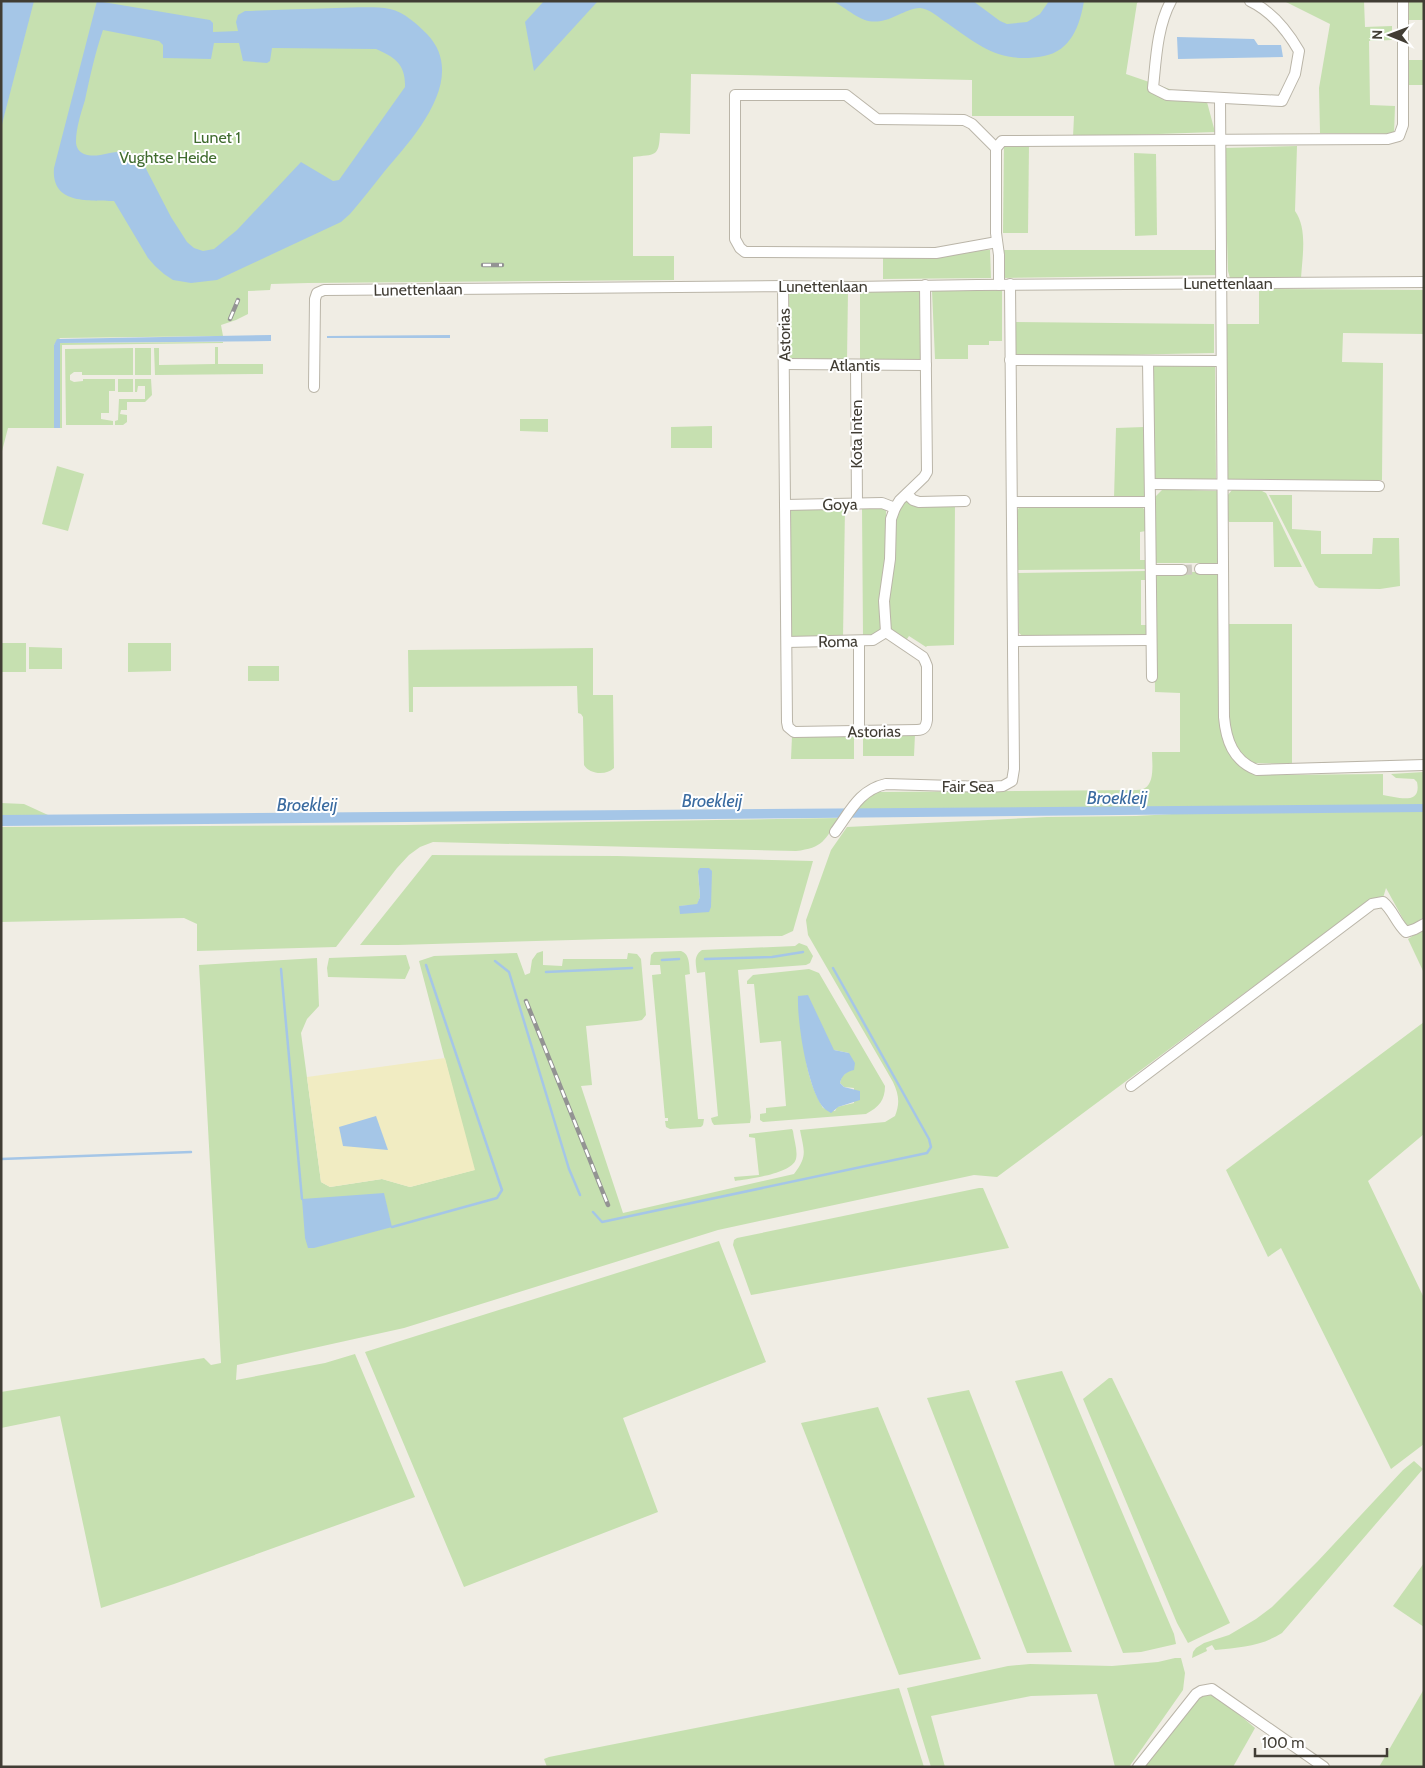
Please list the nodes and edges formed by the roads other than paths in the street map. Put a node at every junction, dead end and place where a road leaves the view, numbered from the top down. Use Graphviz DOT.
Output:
graph roads {
  1 [pos="1171,1"];
  2 [pos="1250,1"];
  3 [pos="1403,1"];
  4 [pos="1220,99"];
  5 [pos="1220,139"];
  6 [pos="996,148"];
  7 [pos="997,242"];
  8 [pos="1424,282"];
  9 [pos="1221,283"];
  10 [pos="1010,284"];
  11 [pos="926,285"];
  12 [pos="998,285"];
  13 [pos="783,286"];
  14 [pos="1010,360"];
  15 [pos="1148,361"];
  16 [pos="1222,361"];
  17 [pos="785,364"];
  18 [pos="856,365"];
  19 [pos="926,365"];
  20 [pos="314,387"];
  21 [pos="1150,484"];
  22 [pos="1222,486"];
  23 [pos="1379,486"];
  24 [pos="908,494"];
  25 [pos="965,501"];
  26 [pos="1012,502"];
  27 [pos="1150,502"];
  28 [pos="857,504"];
  29 [pos="785,505"];
  30 [pos="895,508"];
  31 [pos="1223,569"];
  32 [pos="1151,570"];
  33 [pos="1182,570"];
  34 [pos="1200,570"];
  35 [pos="886,632"];
  36 [pos="1151,640"];
  37 [pos="859,641"];
  38 [pos="1013,641"];
  39 [pos="787,642"];
  40 [pos="1152,677"];
  41 [pos="859,731"];
  42 [pos="1424,765"];
  43 [pos="835,832"];
  44 [pos="1424,924"];
  45 [pos="1131,1086"];
  46 [pos="1138,1767"];
  47 [pos="1324,1767"];
  1 -- 4 [label="street"];
  2 -- 4 [label="street"];
  3 -- 5 [label="street"];
  4 -- 5 [label="street"];
  5 -- 6 [label="street"];
  5 -- 9 [label="street"];
  6 -- 7 [label="street"];
  6 -- 7 [label="street"];
  7 -- 12 [label="street"];
  8 -- 9 [label="street, Lunettenlaan"];
  9 -- 10 [label="street, Lunettenlaan"];
  9 -- 16 [label="street"];
  10 -- 12 [label="street, Lunettenlaan"];
  10 -- 14 [label="street"];
  11 -- 12 [label="street, Lunettenlaan"];
  11 -- 13 [label="street, Lunettenlaan"];
  11 -- 19 [label="street"];
  13 -- 17 [label="street, Astorias"];
  13 -- 20 [label="street, Lunettenlaan"];
  14 -- 15 [label="street"];
  14 -- 26 [label="street"];
  15 -- 16 [label="street"];
  15 -- 21 [label="street"];
  16 -- 22 [label="street"];
  17 -- 18 [label="street, Atlantis"];
  17 -- 29 [label="street, Astorias"];
  18 -- 19 [label="street, Atlantis"];
  18 -- 28 [label="street, Kota Inten"];
  19 -- 24 [label="street"];
  21 -- 22 [label="street"];
  21 -- 27 [label="street"];
  22 -- 23 [label="street"];
  22 -- 31 [label="street"];
  24 -- 25 [label="street"];
  24 -- 30 [label="street"];
  26 -- 27 [label="street"];
  26 -- 38 [label="street"];
  27 -- 32 [label="street"];
  28 -- 29 [label="street, Goya"];
  28 -- 30 [label="street, Goya"];
  29 -- 39 [label="street, Astorias"];
  30 -- 35 [label="street"];
  31 -- 34 [label="street"];
  31 -- 42 [label="street"];
  32 -- 33 [label="street"];
  32 -- 36 [label="street"];
  35 -- 37 [label="street, Roma"];
  35 -- 41 [label="street, Astorias"];
  36 -- 38 [label="street"];
  36 -- 40 [label="street"];
  37 -- 39 [label="street, Roma"];
  37 -- 41 [label="street"];
  38 -- 43 [label="street, Fair Sea"];
  39 -- 41 [label="street, Astorias"];
  44 -- 45 [label="street"];
  46 -- 47 [label="street"];
}
